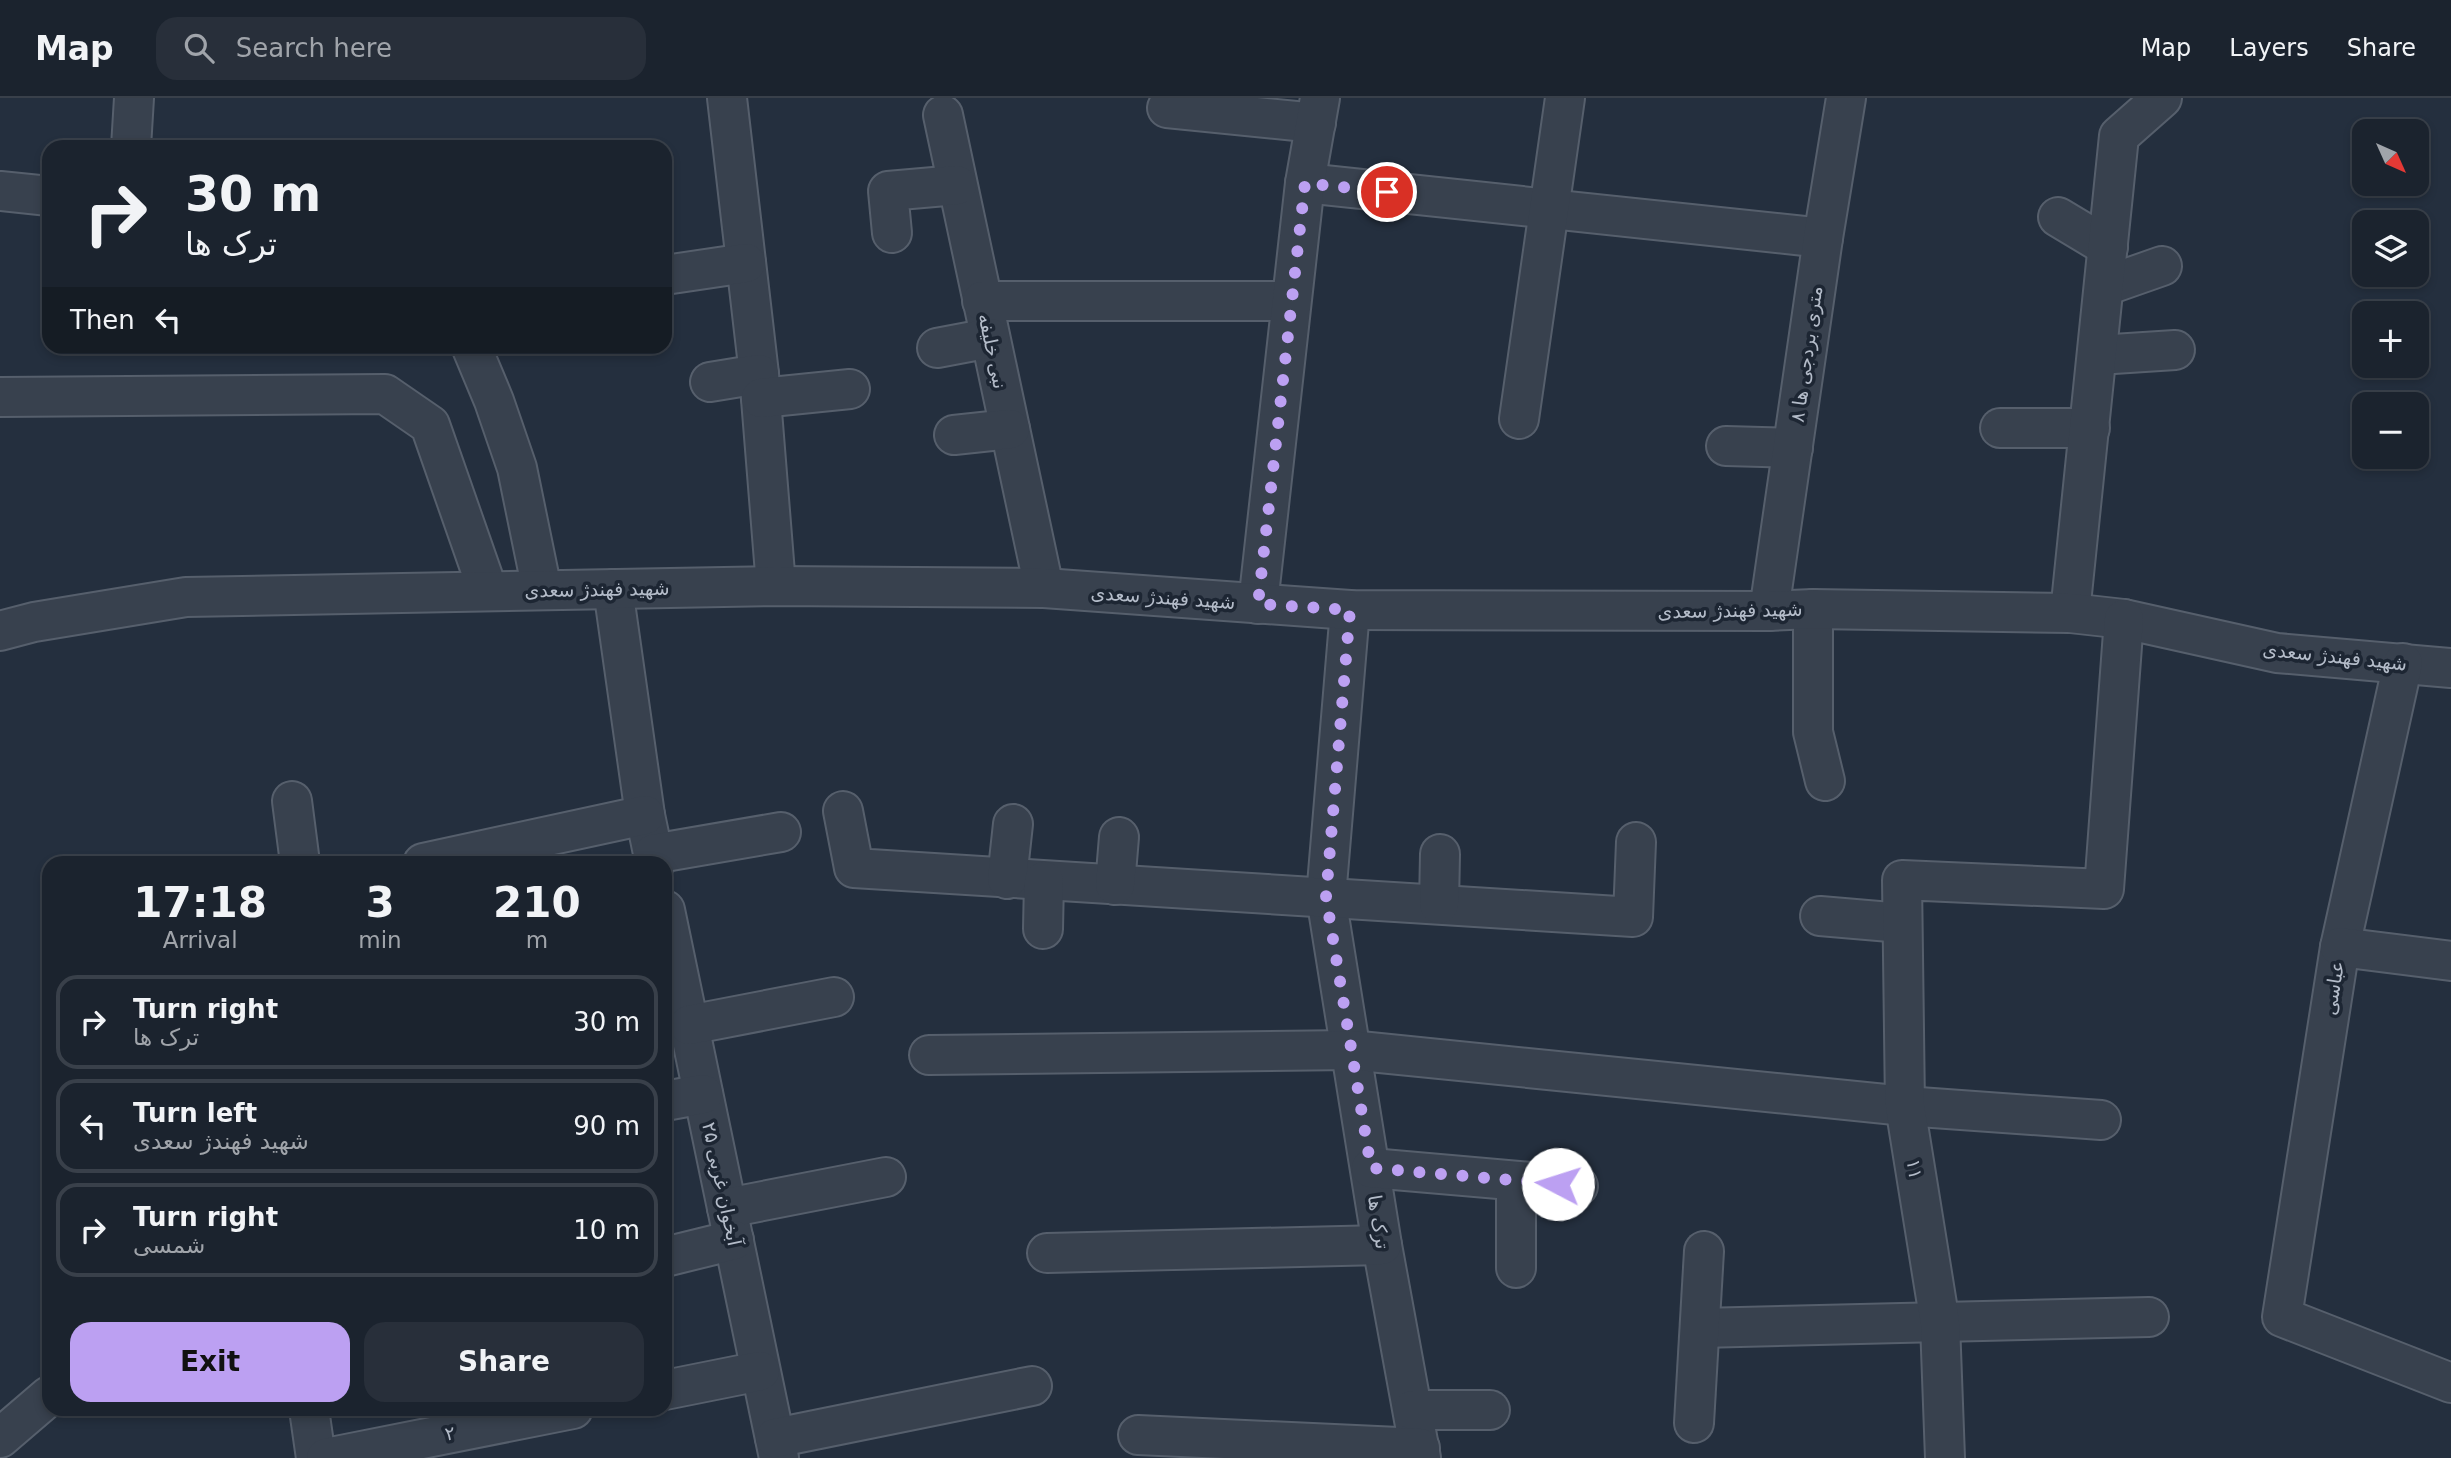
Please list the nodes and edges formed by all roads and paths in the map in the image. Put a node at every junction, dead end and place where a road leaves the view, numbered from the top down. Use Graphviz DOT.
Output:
graph roads {
  1 [pos="134,98"];
  2 [pos="727,98"];
  3 [pos="1565,98"];
  4 [pos="1846,98"];
  5 [pos="2162,98"];
  6 [pos="1167,108"];
  7 [pos="1318,110"];
  8 [pos="943,115"];
  9 [pos="131,140"];
  10 [pos="1305,183"];
  11 [pos="957,185"];
  12 [pos="0,191"];
  13 [pos="42,195"];
  14 [pos="1549,209"];
  15 [pos="2058,217"];
  16 [pos="892,233"];
  17 [pos="1822,238"];
  18 [pos="2108,247"];
  19 [pos="746,263"];
  20 [pos="2162,266"];
  21 [pos="672,274"];
  22 [pos="2105,285"];
  23 [pos="982,301"];
  24 [pos="1291,301"];
  25 [pos="990,338"];
  26 [pos="937,348"];
  27 [pos="2175,351"];
  28 [pos="474,354"];
  29 [pos="2098,355"];
  30 [pos="710,382"];
  31 [pos="760,386"];
  32 [pos="850,388"];
  33 [pos="0,397"];
  34 [pos="1519,419"];
  35 [pos="2000,428"];
  36 [pos="2090,428"];
  37 [pos="1010,429"];
  38 [pos="954,435"];
  39 [pos="1726,446"];
  40 [pos="1793,448"];
  41 [pos="776,586"];
  42 [pos="1044,588"];
  43 [pos="613,589"];
  44 [pos="542,590"];
  45 [pos="488,591"];
  46 [pos="1258,604"];
  47 [pos="1813,609"];
  48 [pos="1350,610"];
  49 [pos="1769,611"];
  50 [pos="2070,613"];
  51 [pos="2124,619"];
  52 [pos="0,631"];
  53 [pos="2403,663"];
  54 [pos="2451,668"];
  55 [pos="1825,781"];
  56 [pos="292,801"];
  57 [pos="843,811"];
  58 [pos="645,815"];
  59 [pos="1013,824"];
  60 [pos="780,832"];
  61 [pos="1119,837"];
  62 [pos="1636,842"];
  63 [pos="1440,853"];
  64 [pos="299,856"];
  65 [pos="462,856"];
  66 [pos="654,856"];
  67 [pos="664,856"];
  68 [pos="1025,880"];
  69 [pos="1115,885"];
  70 [pos="1326,897"];
  71 [pos="1439,904"];
  72 [pos="1820,916"];
  73 [pos="1902,923"];
  74 [pos="1043,929"];
  75 [pos="2340,947"];
  76 [pos="2451,961"];
  77 [pos="672,978"];
  78 [pos="834,998"];
  79 [pos="689,1025"];
  80 [pos="1350,1050"];
  81 [pos="929,1055"];
  82 [pos="703,1094"];
  83 [pos="672,1100"];
  84 [pos="1905,1106"];
  85 [pos="2101,1120"];
  86 [pos="1371,1168"];
  87 [pos="886,1177"];
  88 [pos="1516,1181"];
  89 [pos="1578,1186"];
  90 [pos="730,1224"];
  91 [pos="1382,1245"];
  92 [pos="1704,1251"];
  93 [pos="672,1253"];
  94 [pos="1046,1253"];
  95 [pos="1516,1268"];
  96 [pos="2149,1317"];
  97 [pos="1940,1323"];
  98 [pos="1700,1328"];
  99 [pos="760,1371"];
  100 [pos="2451,1383"];
  101 [pos="1032,1387"];
  102 [pos="672,1389"];
  103 [pos="42,1402"];
  104 [pos="1413,1410"];
  105 [pos="1490,1410"];
  106 [pos="310,1416"];
  107 [pos="538,1416"];
  108 [pos="1694,1423"];
  109 [pos="1138,1435"];
  110 [pos="0,1438"];
  111 [pos="777,1448"];
  112 [pos="1420,1453"];
  113 [pos="316,1458"];
  114 [pos="326,1458"];
  115 [pos="1945,1458"];
  1 -- 9 [label="street"];
  2 -- 19 [label="street"];
  3 -- 14 [label="street"];
  4 -- 17 [label="street, ۸ متری بردجی ها"];
  5 -- 18 [label="street"];
  6 -- 7 [label="street"];
  7 -- 10 [label="street"];
  8 -- 11 [label="street, نبی خلیفه"];
  10 -- 14 [label="street"];
  10 -- 24 [label="street"];
  11 -- 16 [label="street"];
  11 -- 23 [label="street, نبی خلیفه"];
  12 -- 13 [label="street"];
  14 -- 17 [label="street"];
  14 -- 34 [label="street"];
  15 -- 18 [label="street"];
  17 -- 40 [label="street, ۸ متری بردجی ها"];
  18 -- 22 [label="street"];
  19 -- 21 [label="street"];
  19 -- 31 [label="street"];
  20 -- 22 [label="street"];
  22 -- 29 [label="street"];
  23 -- 24 [label="street"];
  23 -- 25 [label="street, نبی خلیفه"];
  24 -- 46 [label="street"];
  25 -- 26 [label="street"];
  25 -- 37 [label="street, نبی خلیفه"];
  27 -- 29 [label="street"];
  28 -- 44 [label="street"];
  29 -- 36 [label="street"];
  30 -- 31 [label="street"];
  31 -- 32 [label="street"];
  31 -- 41 [label="street"];
  33 -- 45 [label="street"];
  35 -- 36 [label="street"];
  36 -- 50 [label="street"];
  37 -- 38 [label="street"];
  37 -- 42 [label="street, نبی خلیفه"];
  39 -- 40 [label="street"];
  40 -- 49 [label="street, ۸ متری بردجی ها"];
  41 -- 42 [label="street, شهید فهندژ سعدی"];
  41 -- 43 [label="street, شهید فهندژ سعدی"];
  42 -- 46 [label="street, شهید فهندژ سعدی"];
  43 -- 44 [label="street, شهید فهندژ سعدی"];
  43 -- 58 [label="street"];
  44 -- 45 [label="street, شهید فهندژ سعدی"];
  45 -- 52 [label="street, شهید فهندژ سعدی"];
  46 -- 48 [label="street, شهید فهندژ سعدی"];
  47 -- 49 [label="street, شهید فهندژ سعدی"];
  47 -- 50 [label="street, شهید فهندژ سعدی"];
  47 -- 55 [label="street"];
  48 -- 49 [label="street, شهید فهندژ سعدی"];
  48 -- 70 [label="street, ترک ها"];
  50 -- 51 [label="street, شهید فهندژ سعدی"];
  51 -- 53 [label="street, شهید فهندژ سعدی"];
  51 -- 73 [label="street, ۱۱"];
  53 -- 54 [label="street, شهید فهندژ سعدی"];
  53 -- 75 [label="street, عباسی"];
  56 -- 64 [label="street"];
  57 -- 68 [label="street"];
  58 -- 65 [label="street"];
  58 -- 66 [label="street"];
  59 -- 68 [label="street"];
  60 -- 67 [label="street"];
  61 -- 69 [label="street"];
  62 -- 71 [label="street"];
  63 -- 71 [label="street"];
  68 -- 69 [label="street"];
  68 -- 74 [label="street"];
  69 -- 70 [label="street"];
  70 -- 71 [label="street"];
  70 -- 80 [label="street, ترک ها"];
  72 -- 73 [label="street"];
  73 -- 84 [label="street, ۱۱"];
  75 -- 76 [label="street"];
  75 -- 100 [label="street, عباسی"];
  77 -- 79 [label="street, آبخوان غربی ۲۵"];
  78 -- 79 [label="street"];
  79 -- 82 [label="street, آبخوان غربی ۲۵"];
  80 -- 81 [label="street"];
  80 -- 84 [label="street"];
  80 -- 86 [label="street, ترک ها"];
  82 -- 83 [label="street"];
  82 -- 90 [label="street, آبخوان غربی ۲۵"];
  84 -- 85 [label="street"];
  84 -- 97 [label="street, ۱۱"];
  86 -- 88 [label="street"];
  86 -- 91 [label="street, ترک ها"];
  87 -- 90 [label="street"];
  88 -- 89 [label="street"];
  88 -- 95 [label="street"];
  90 -- 93 [label="street"];
  90 -- 99 [label="street, آبخوان غربی ۲۵"];
  91 -- 94 [label="street"];
  91 -- 104 [label="street, ترک ها"];
  92 -- 98 [label="street"];
  96 -- 97 [label="street"];
  97 -- 98 [label="street"];
  97 -- 115 [label="street, ۱۱"];
  98 -- 108 [label="street"];
  99 -- 102 [label="street"];
  99 -- 111 [label="street, آبخوان غربی ۲۵"];
  101 -- 111 [label="street"];
  103 -- 110 [label="street"];
  104 -- 105 [label="street"];
  104 -- 112 [label="street, ترک ها"];
  106 -- 113 [label="street"];
  107 -- 114 [label="street, ۲"];
  109 -- 112 [label="street"];
}
